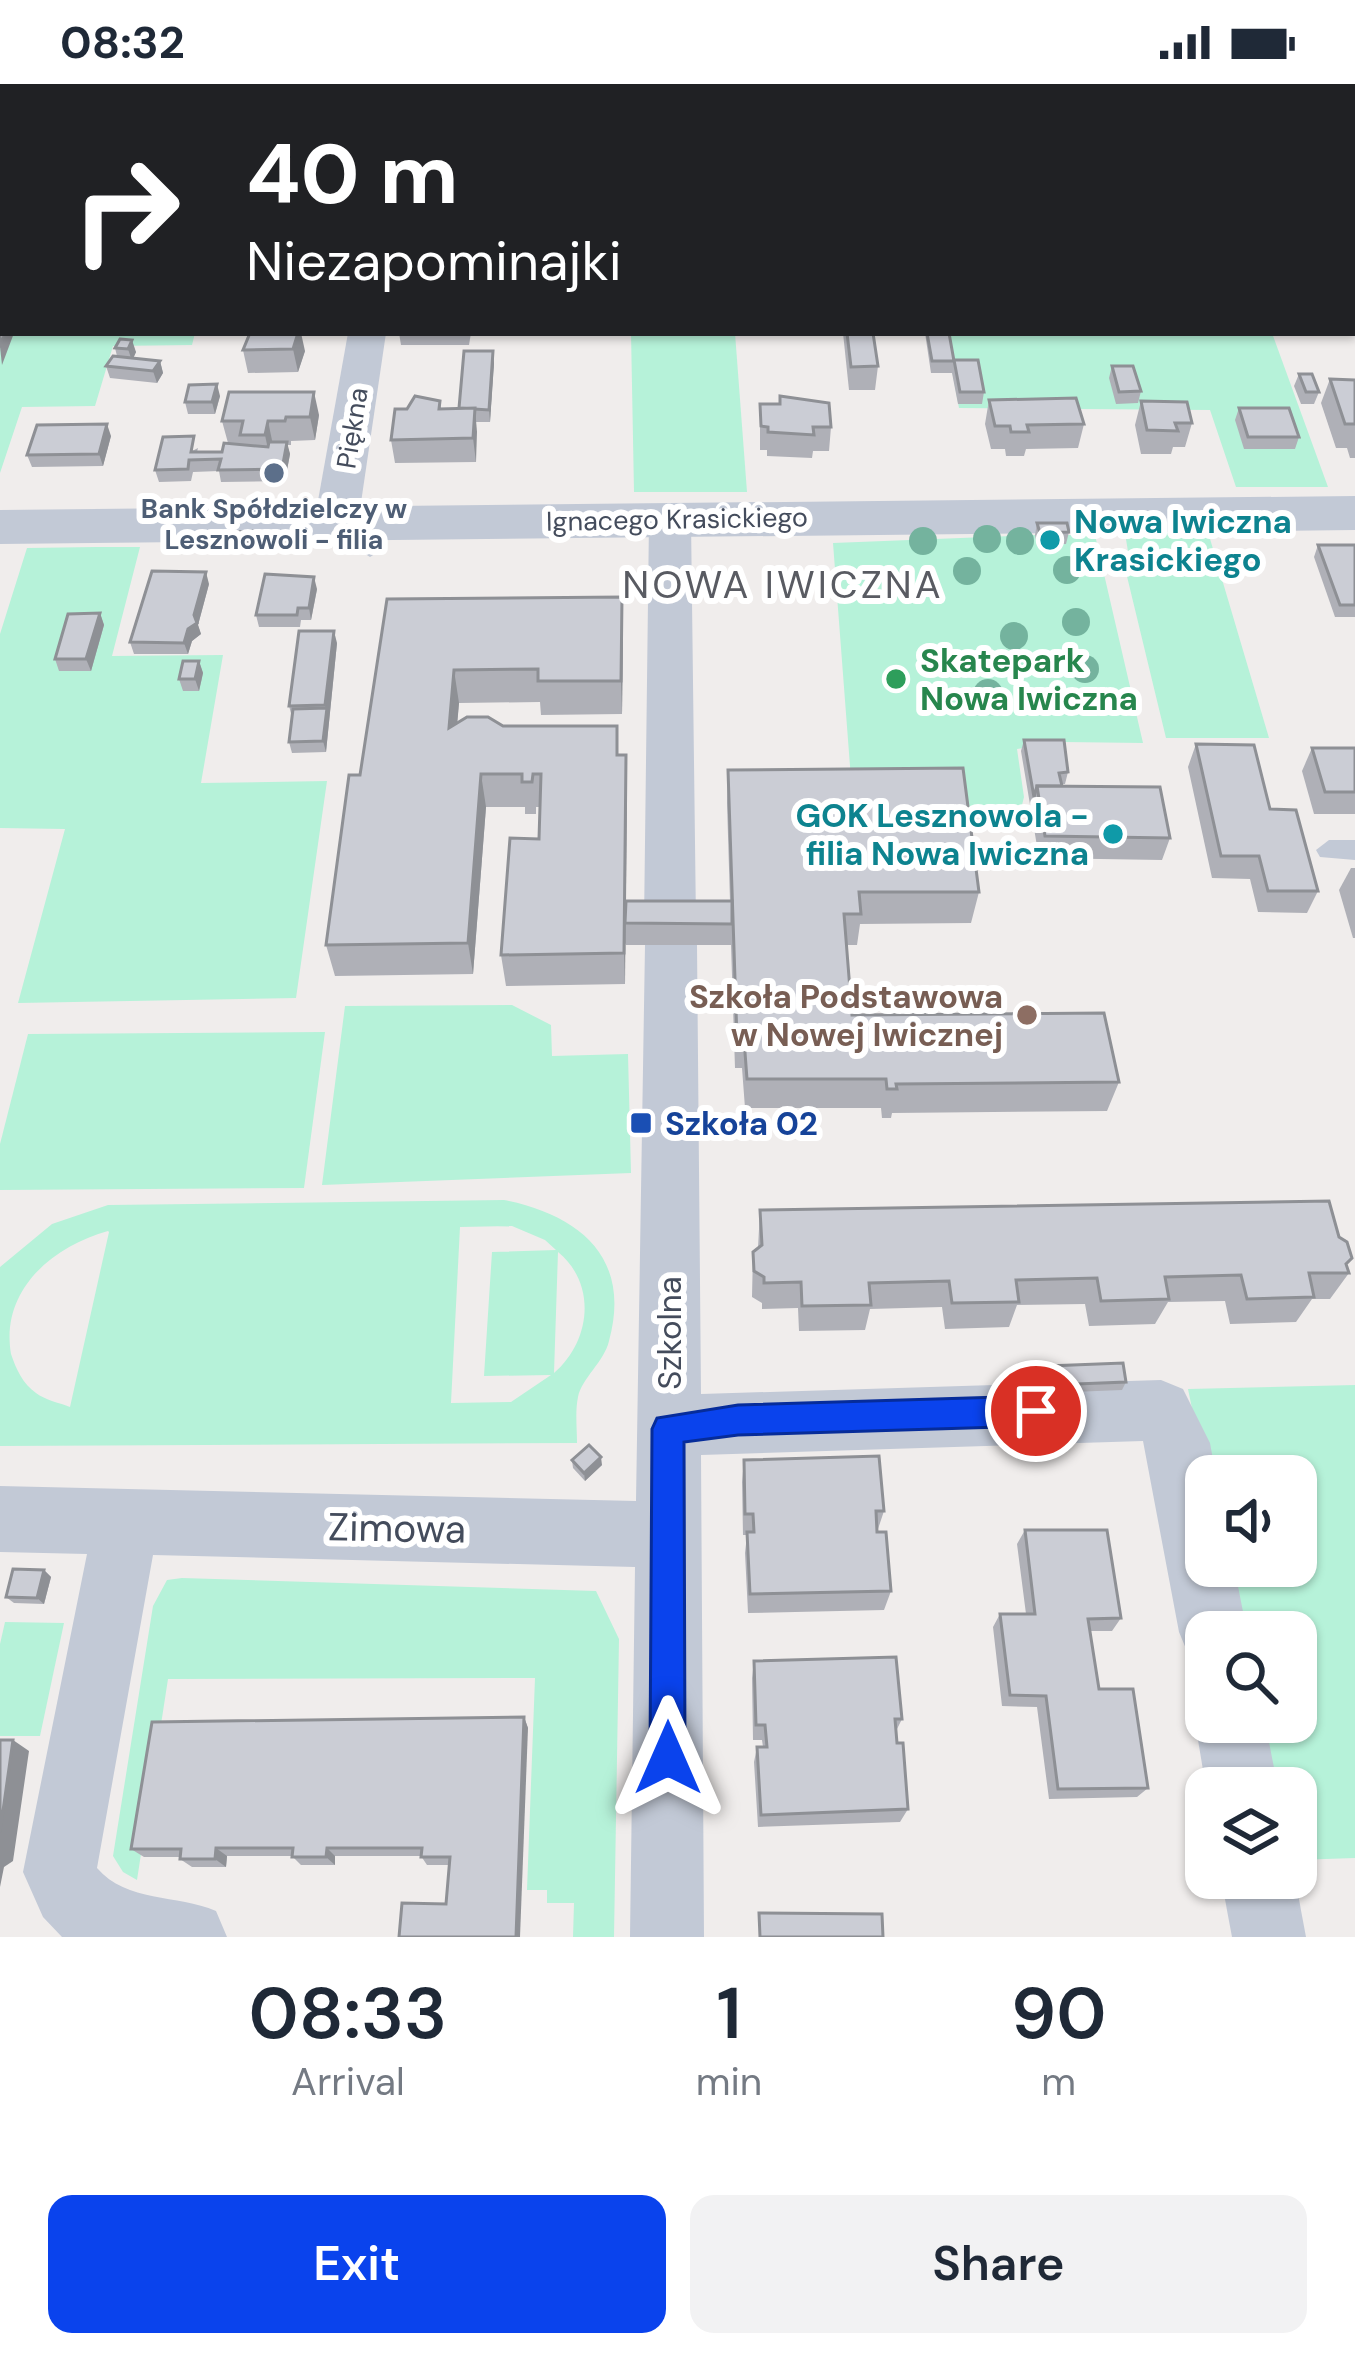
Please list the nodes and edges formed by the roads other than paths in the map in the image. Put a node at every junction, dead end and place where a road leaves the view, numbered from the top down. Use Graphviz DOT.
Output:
graph roads {
  1 [pos="367,336"];
  2 [pos="1355,513"];
  3 [pos="670,520"];
  4 [pos="0,527"];
  5 [pos="360,532"];
  6 [pos="668,1429"];
  7 [pos="0,1519"];
  8 [pos="126,1521"];
  9 [pos="668,1535"];
  10 [pos="1209,1611"];
  11 [pos="1262,1899"];
  12 [pos="190,1937"];
  13 [pos="667,1937"];
  14 [pos="1269,1937"];
  1 -- 5 [label="street, Piękna"];
  2 -- 3 [label="street, Ignacego Krasickiego"];
  3 -- 5 [label="street, Ignacego Krasickiego"];
  3 -- 6 [label="street, Szkolna"];
  4 -- 5 [label="street, Ignacego Krasickiego"];
  6 -- 9 [label="street, Szkolna"];
  6 -- 10 [label="street"];
  7 -- 8 [label="street, Zimowa"];
  8 -- 9 [label="street, Zimowa"];
  8 -- 12 [label="street"];
  9 -- 13 [label="street, Szkolna"];
  11 -- 14 [label="street"];
}
